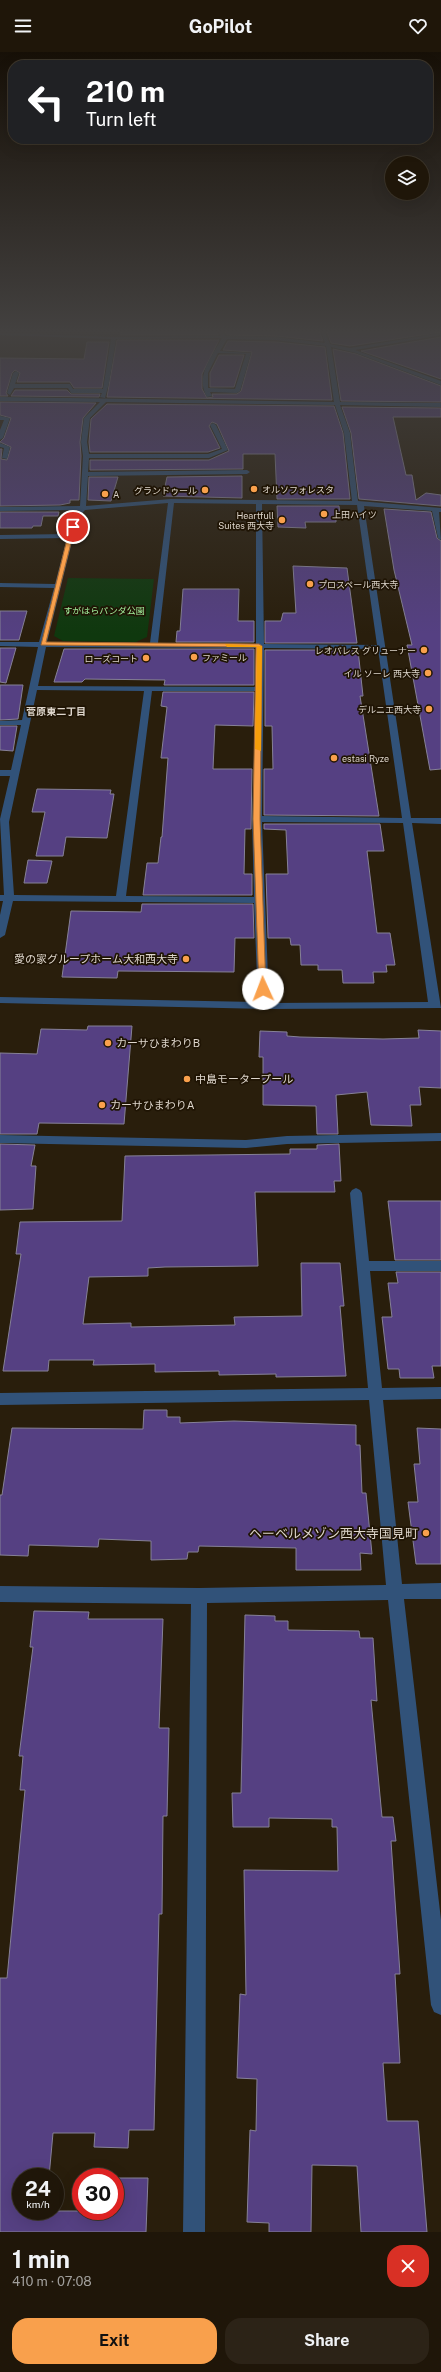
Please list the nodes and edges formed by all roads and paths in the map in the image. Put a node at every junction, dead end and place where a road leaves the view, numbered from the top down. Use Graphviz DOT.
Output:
graph roads {
  1 [pos="86,431"];
  2 [pos="216,431"];
  3 [pos="345,431"];
  4 [pos="0,445"];
  5 [pos="86,456"];
  6 [pos="5,458"];
  7 [pos="247,472"];
  8 [pos="84,474"];
  9 [pos="171,501"];
  10 [pos="259,503"];
  11 [pos="357,503"];
  12 [pos="83,508"];
  13 [pos="0,509"];
  14 [pos="438,510"];
  15 [pos="0,536"];
  16 [pos="71,536"];
  17 [pos="441,538"];
  18 [pos="0,585"];
  19 [pos="58,586"];
  20 [pos="43,643"];
  21 [pos="0,644"];
  22 [pos="154,644"];
  23 [pos="259,646"];
  24 [pos="380,647"];
  25 [pos="35,688"];
  26 [pos="148,689"];
  27 [pos="260,689"];
  28 [pos="27,722"];
  29 [pos="0,723"];
  30 [pos="0,773"];
  31 [pos="15,773"];
  32 [pos="257,819"];
  33 [pos="406,821"];
  34 [pos="441,821"];
  35 [pos="2,822"];
  36 [pos="4,898"];
  37 [pos="121,899"];
  38 [pos="259,900"];
  39 [pos="0,935"];
  40 [pos="0,1000"];
  41 [pos="437,1005"];
  42 [pos="264,1006"];
  43 [pos="441,1137"];
  44 [pos="0,1139"];
  45 [pos="356,1193"];
  46 [pos="362,1266"];
  47 [pos="441,1266"];
  48 [pos="441,1393"];
  49 [pos="376,1394"];
  50 [pos="0,1399"];
  51 [pos="396,1591"];
  52 [pos="441,1591"];
  53 [pos="0,1594"];
  54 [pos="199,1596"];
  55 [pos="441,2004"];
  56 [pos="194,2232"];
  1 -- 5 [label="street"];
  2 -- 5 [label="street"];
  3 -- 11 [label="street"];
  4 -- 6 [label="street"];
  5 -- 8 [label="street"];
  7 -- 8 [label="street"];
  8 -- 12 [label="street"];
  9 -- 10 [label="street"];
  9 -- 12 [label="street"];
  9 -- 22 [label="street"];
  10 -- 11 [label="street"];
  10 -- 23 [label="street"];
  11 -- 14 [label="street"];
  11 -- 24 [label="street"];
  12 -- 13 [label="street"];
  12 -- 16 [label="street"];
  14 -- 17 [label="street"];
  15 -- 16 [label="street"];
  16 -- 19 [label="street"];
  18 -- 19 [label="street"];
  19 -- 20 [label="street"];
  20 -- 21 [label="street"];
  20 -- 22 [label="street"];
  20 -- 25 [label="street"];
  22 -- 23 [label="street"];
  23 -- 24 [label="street"];
  23 -- 27 [label="street"];
  24 -- 33 [label="street"];
  25 -- 26 [label="street"];
  25 -- 28 [label="street"];
  26 -- 27 [label="street"];
  26 -- 37 [label="street"];
  27 -- 32 [label="street"];
  28 -- 29 [label="street"];
  28 -- 31 [label="street"];
  30 -- 31 [label="street"];
  31 -- 35 [label="street"];
  32 -- 33 [label="street"];
  32 -- 38 [label="street"];
  33 -- 34 [label="street"];
  33 -- 41 [label="street"];
  35 -- 36 [label="street"];
  36 -- 37 [label="street"];
  36 -- 39 [label="street"];
  37 -- 38 [label="street"];
  38 -- 42 [label="street"];
  40 -- 42 [label="street"];
  41 -- 42 [label="street"];
  43 -- 44 [label="street"];
  45 -- 46 [label="street"];
  46 -- 47 [label="street"];
  46 -- 49 [label="street"];
  48 -- 49 [label="street"];
  49 -- 50 [label="street"];
  49 -- 51 [label="street"];
  51 -- 52 [label="street"];
  51 -- 54 [label="street"];
  51 -- 55 [label="street"];
  53 -- 54 [label="street"];
  54 -- 56 [label="street"];
}
